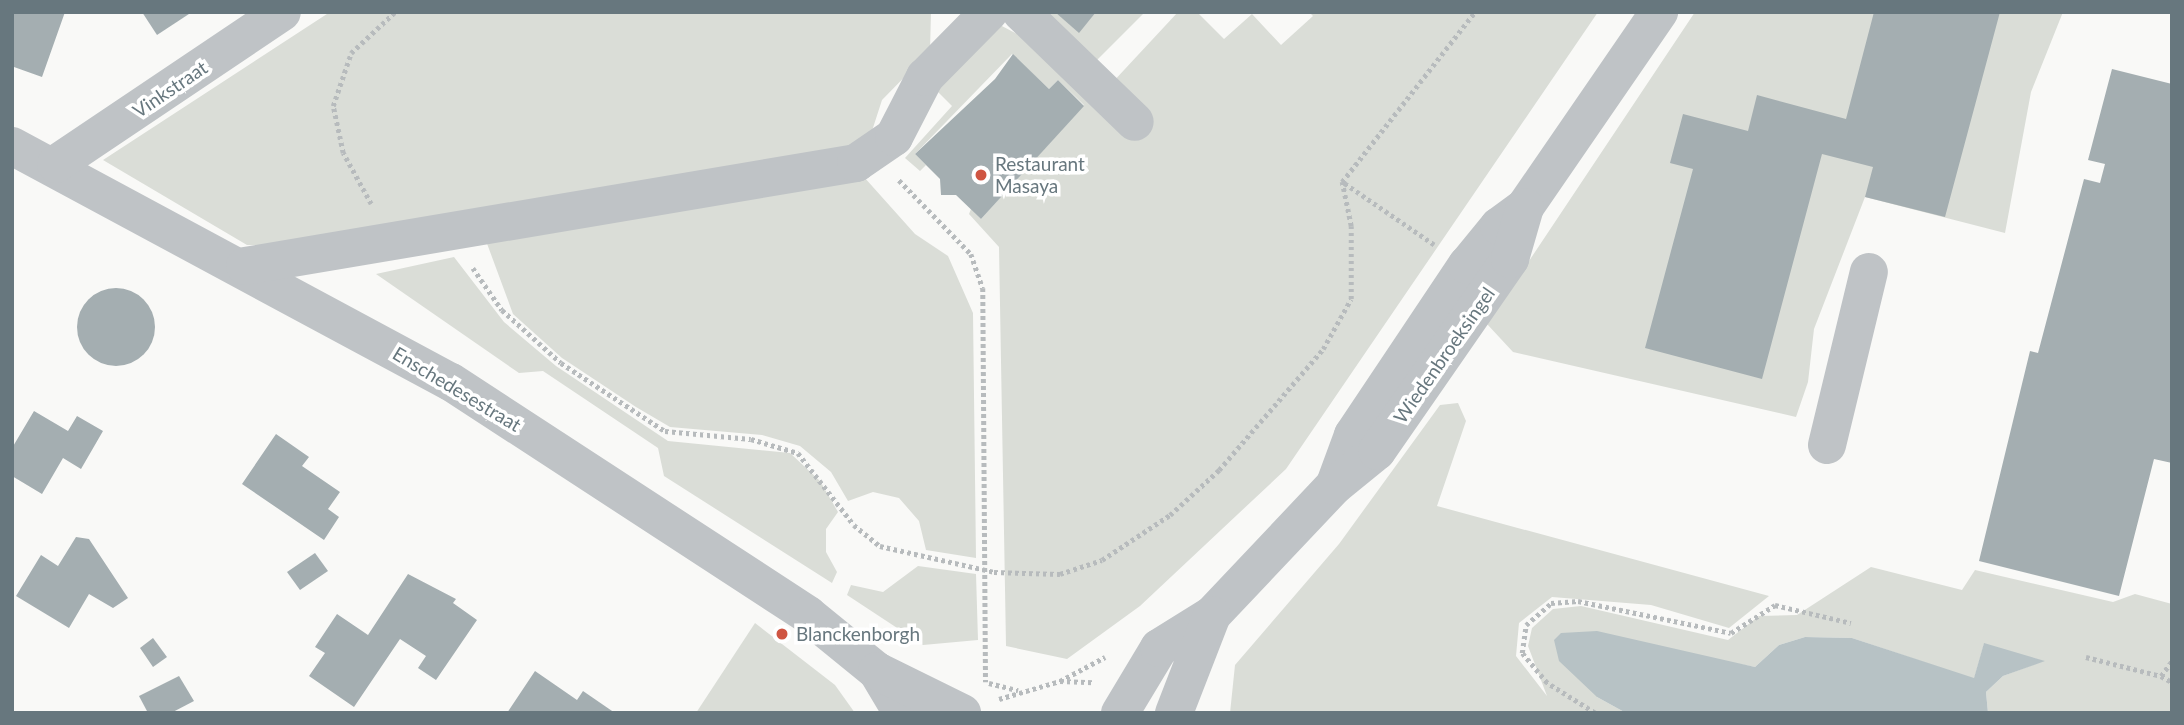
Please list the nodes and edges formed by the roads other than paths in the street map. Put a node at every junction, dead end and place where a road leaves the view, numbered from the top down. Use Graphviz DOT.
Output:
graph roads {
  1 [pos="282,12"];
  2 [pos="989,12"];
  3 [pos="1021,12"];
  4 [pos="1659,12"];
  5 [pos="1135,121"];
  6 [pos="12,146"];
  7 [pos="56,164"];
  8 [pos="1525,207"];
  9 [pos="245,266"];
  10 [pos="1869,272"];
  11 [pos="1826,445"];
  12 [pos="1334,485"];
  13 [pos="1212,615"];
  14 [pos="877,670"];
  15 [pos="1125,703"];
  16 [pos="976,709"];
  17 [pos="902,713"];
  18 [pos="1174,713"];
  1 -- 7 [label="street, Vinkstraat"];
  2 -- 9 [label="street"];
  3 -- 5 [label="street"];
  4 -- 8 [label="street, Wiedenbroeksingel"];
  6 -- 7 [label="street, Enschedesestraat"];
  7 -- 9 [label="street, Enschedesestraat"];
  8 -- 12 [label="street, Wiedenbroeksingel"];
  8 -- 12 [label="street, Wiedenbroeksingel"];
  9 -- 14 [label="street, Enschedesestraat"];
  10 -- 11 [label="street"];
  12 -- 13 [label="street, Wiedenbroeksingel"];
  13 -- 15 [label="street, Wiedenbroeksingel"];
  13 -- 18 [label="street, Wiedenbroeksingel"];
  14 -- 16 [label="street, Enschedesestraat"];
  14 -- 17 [label="street, Enschedesestraat"];
}
